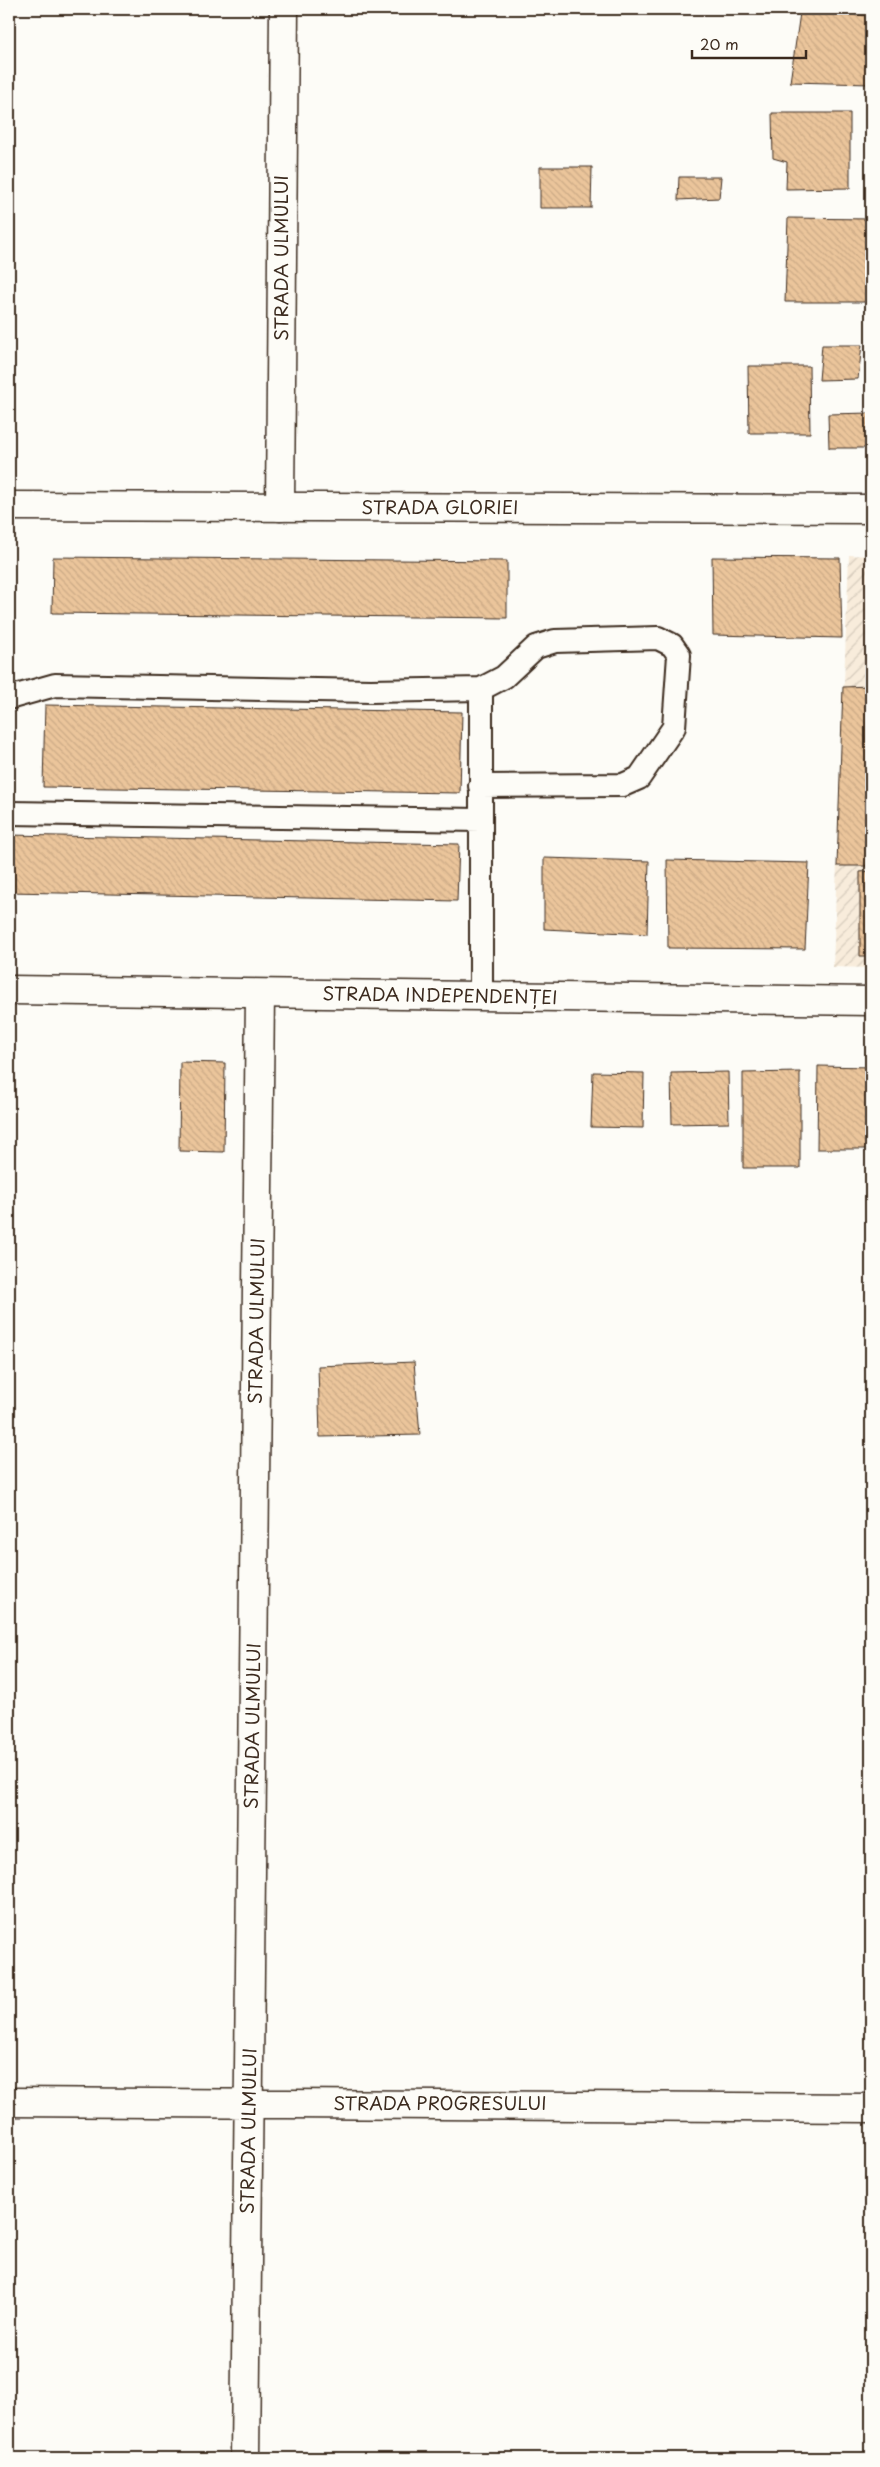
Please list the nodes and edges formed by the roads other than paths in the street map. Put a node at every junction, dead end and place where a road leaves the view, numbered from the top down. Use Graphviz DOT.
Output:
graph roads {
  1 [pos="284,9"];
  2 [pos="9,506"];
  3 [pos="280,507"];
  4 [pos="871,509"];
  5 [pos="481,689"];
  6 [pos="9,698"];
  7 [pos="480,786"];
  8 [pos="9,813"];
  9 [pos="480,820"];
  10 [pos="9,990"];
  11 [pos="260,994"];
  12 [pos="481,996"];
  13 [pos="871,1001"];
  14 [pos="9,2102"];
  15 [pos="249,2103"];
  16 [pos="871,2108"];
  17 [pos="245,2458"];
  1 -- 3 [label="street, STRADA ULMULUI"];
  2 -- 3 [label="street, STRADA GLORIEI"];
  3 -- 4 [label="street, STRADA GLORIEI"];
  5 -- 6 [label="lane"];
  5 -- 7 [label="lane"];
  5 -- 7 [label="lane"];
  7 -- 9 [label="lane"];
  8 -- 9 [label="lane"];
  9 -- 12 [label="lane"];
  10 -- 11 [label="street, STRADA INDEPENDENȚEI"];
  11 -- 12 [label="street, STRADA INDEPENDENȚEI"];
  11 -- 15 [label="street, STRADA ULMULUI"];
  12 -- 13 [label="street, STRADA INDEPENDENȚEI"];
  14 -- 15 [label="street, STRADA PROGRESULUI"];
  15 -- 16 [label="street, STRADA PROGRESULUI"];
  15 -- 17 [label="street, STRADA ULMULUI"];
}
